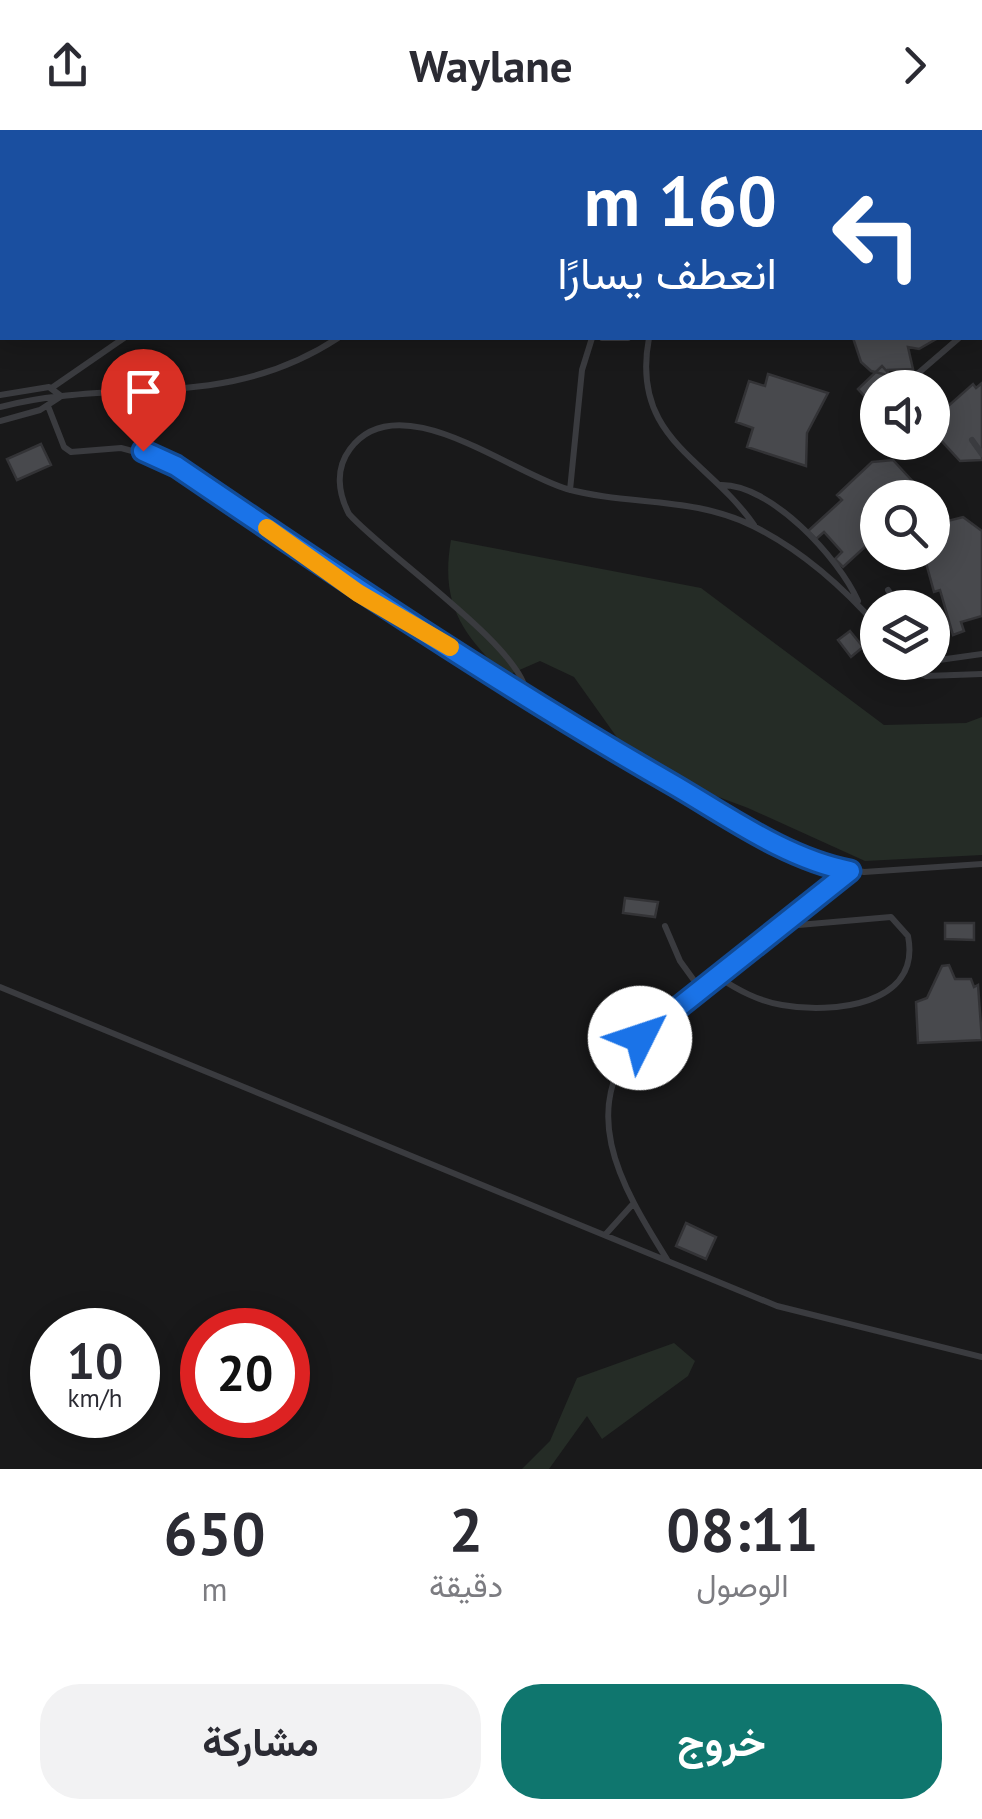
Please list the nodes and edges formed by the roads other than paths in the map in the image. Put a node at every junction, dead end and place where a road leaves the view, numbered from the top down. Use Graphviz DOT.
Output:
graph roads {
  1 [pos="121,340"];
  2 [pos="335,340"];
  3 [pos="591,340"];
  4 [pos="649,340"];
  5 [pos="957,340"];
  6 [pos="923,370"];
  7 [pos="53,388"];
  8 [pos="0,394"];
  9 [pos="61,396"];
  10 [pos="48,406"];
  11 [pos="0,407"];
  12 [pos="0,421"];
  13 [pos="977,443"];
  14 [pos="982,454"];
  15 [pos="718,486"];
  16 [pos="570,490"];
  17 [pos="754,526"];
  18 [pos="860,606"];
  19 [pos="982,654"];
  20 [pos="950,658"];
  21 [pos="982,674"];
  22 [pos="950,675"];
  23 [pos="526,695"];
  24 [pos="982,864"];
  25 [pos="850,871"];
  26 [pos="665,926"];
  27 [pos="784,926"];
  28 [pos="718,977"];
  29 [pos="0,986"];
  30 [pos="701,990"];
  31 [pos="633,1204"];
  32 [pos="605,1234"];
  33 [pos="668,1261"];
  34 [pos="982,1357"];
  1 -- 7 [label="lane"];
  2 -- 9 [label="lane"];
  3 -- 16 [label="lane"];
  4 -- 15 [label="lane"];
  5 -- 6 [label="lane"];
  7 -- 8 [label="lane"];
  7 -- 9 [label="lane"];
  9 -- 10 [label="lane"];
  9 -- 11 [label="lane"];
  10 -- 12 [label="lane"];
  10 -- 23 [label="lane"];
  13 -- 14 [label="lane"];
  15 -- 17 [label="lane"];
  15 -- 18 [label="lane"];
  16 -- 17 [label="lane"];
  16 -- 23 [label="lane"];
  17 -- 18 [label="lane"];
  19 -- 20 [label="lane"];
  21 -- 22 [label="lane"];
  23 -- 25 [label="lane"];
  24 -- 25 [label="lane"];
  25 -- 27 [label="lane"];
  26 -- 30 [label="lane"];
  27 -- 28 [label="lane"];
  27 -- 28 [label="lane"];
  28 -- 30 [label="lane"];
  29 -- 32 [label="lane"];
  30 -- 31 [label="lane"];
  31 -- 32 [label="lane"];
  31 -- 33 [label="lane"];
  32 -- 33 [label="lane"];
  33 -- 34 [label="lane"];
}
